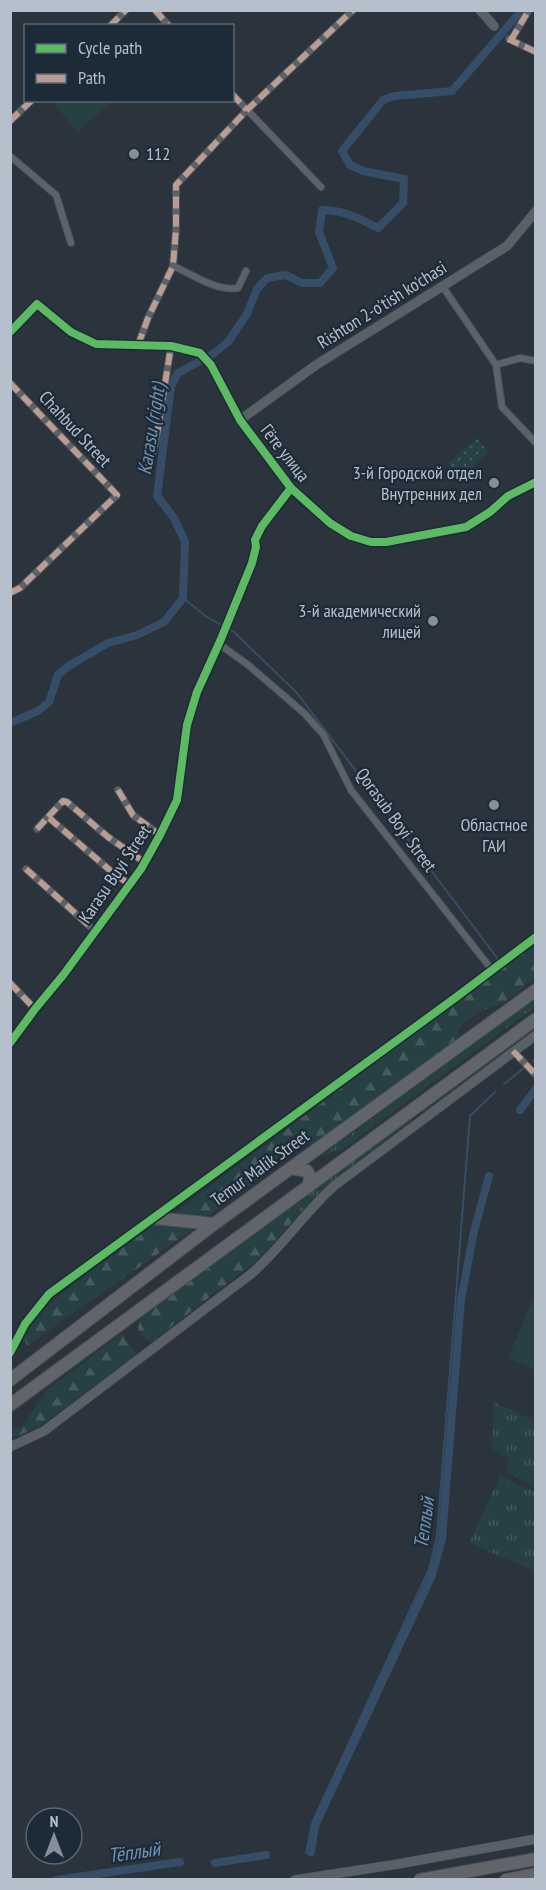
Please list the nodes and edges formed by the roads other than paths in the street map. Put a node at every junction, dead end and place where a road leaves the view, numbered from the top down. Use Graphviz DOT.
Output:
graph roads {
  1 [pos="126,10"];
  2 [pos="155,10"];
  3 [pos="353,10"];
  4 [pos="480,10"];
  5 [pos="530,10"];
  6 [pos="112,24"];
  7 [pos="167,24"];
  8 [pos="494,26"];
  9 [pos="536,52"];
  10 [pos="234,96"];
  11 [pos="30,102"];
  12 [pos="247,110"];
  13 [pos="10,121"];
  14 [pos="10,156"];
  15 [pos="321,187"];
  16 [pos="536,211"];
  17 [pos="71,243"];
  18 [pos="173,266"];
  19 [pos="246,271"];
  20 [pos="443,287"];
  21 [pos="10,332"];
  22 [pos="138,345"];
  23 [pos="171,346"];
  24 [pos="536,361"];
  25 [pos="496,365"];
  26 [pos="10,383"];
  27 [pos="240,420"];
  28 [pos="536,443"];
  29 [pos="147,471"];
  30 [pos="536,482"];
  31 [pos="291,488"];
  32 [pos="10,593"];
  33 [pos="219,644"];
  34 [pos="118,789"];
  35 [pos="48,817"];
  36 [pos="37,830"];
  37 [pos="160,835"];
  38 [pos="144,862"];
  39 [pos="26,869"];
  40 [pos="129,884"];
  41 [pos="96,931"];
  42 [pos="536,937"];
  43 [pos="492,970"];
  44 [pos="10,982"];
  45 [pos="536,990"];
  46 [pos="35,1009"];
  47 [pos="535,1020"];
  48 [pos="533,1036"];
  49 [pos="10,1043"];
  50 [pos="513,1052"];
  51 [pos="536,1075"];
  52 [pos="404,1116"];
  53 [pos="426,1117"];
  54 [pos="291,1168"];
  55 [pos="309,1185"];
  56 [pos="155,1218"];
  57 [pos="214,1224"];
  58 [pos="10,1353"];
  59 [pos="10,1380"];
  60 [pos="11,1405"];
  61 [pos="10,1447"];
  62 [pos="536,1839"];
  63 [pos="536,1859"];
  64 [pos="536,1874"];
  65 [pos="295,1880"];
  66 [pos="420,1880"];
  67 [pos="506,1880"];
  1 -- 6 [label="street"];
  2 -- 7 [label="street"];
  3 -- 12 [label="street"];
  4 -- 8 [label="street"];
  5 -- 9 [label="street"];
  10 -- 12 [label="street"];
  11 -- 13 [label="street"];
  12 -- 15 [label="street"];
  12 -- 18 [label="street"];
  14 -- 17 [label="street"];
  16 -- 20 [label="street, Rishton 2-o'tish ko'chasi"];
  18 -- 19 [label="street"];
  18 -- 22 [label="street"];
  20 -- 25 [label="street"];
  20 -- 27 [label="street, Rishton 2-o'tish ko'chasi"];
  21 -- 22 [label="street, Гёте улица"];
  22 -- 23 [label="street, Гёте улица"];
  23 -- 27 [label="street, Гёте улица"];
  23 -- 29 [label="street"];
  24 -- 25 [label="street"];
  25 -- 28 [label="street"];
  26 -- 32 [label="street, Chahbud Street"];
  27 -- 31 [label="street, Гёте улица"];
  30 -- 31 [label="street, Гёте улица"];
  31 -- 33 [label="street, Karasu Buyi Street"];
  33 -- 37 [label="street, Karasu Buyi Street"];
  33 -- 43 [label="street, Qorasub Boyi Street"];
  34 -- 37 [label="street"];
  35 -- 36 [label="street"];
  35 -- 38 [label="street"];
  35 -- 40 [label="street"];
  37 -- 38 [label="street, Karasu Buyi Street"];
  38 -- 40 [label="street, Karasu Buyi Street"];
  39 -- 41 [label="street"];
  40 -- 41 [label="street, Karasu Buyi Street"];
  41 -- 46 [label="street, Karasu Buyi Street"];
  42 -- 43 [label="street"];
  43 -- 56 [label="street"];
  44 -- 46 [label="street"];
  45 -- 54 [label="highway, Temur Malik Street"];
  46 -- 49 [label="street, Karasu Buyi Street"];
  47 -- 48 [label="street"];
  47 -- 52 [label="highway"];
  48 -- 50 [label="street"];
  50 -- 51 [label="street"];
  50 -- 53 [label="street"];
  52 -- 53 [label="street"];
  52 -- 55 [label="highway"];
  53 -- 61 [label="street"];
  54 -- 55 [label="highway"];
  54 -- 57 [label="highway, Temur Malik Street"];
  55 -- 60 [label="highway"];
  56 -- 57 [label="highway"];
  56 -- 58 [label="street"];
  57 -- 59 [label="highway, Temur Malik Street"];
  62 -- 65 [label="street"];
  63 -- 66 [label="highway"];
  64 -- 67 [label="highway"];
}
